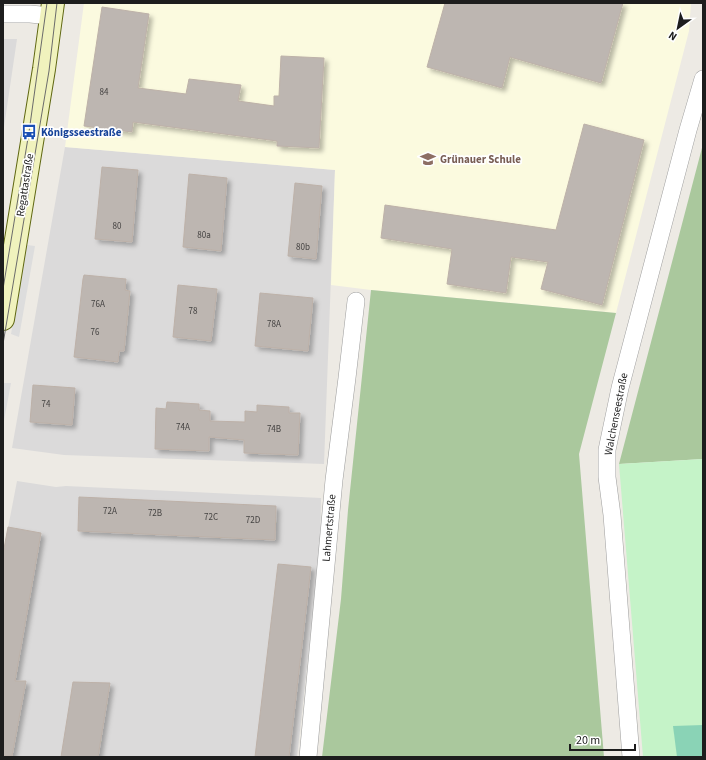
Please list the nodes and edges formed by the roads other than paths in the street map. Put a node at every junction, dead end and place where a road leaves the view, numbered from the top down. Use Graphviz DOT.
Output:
graph roads {
  1 [pos="52,10"];
  2 [pos="3,14"];
  3 [pos="703,79"];
  4 [pos="356,300"];
  5 [pos="3,319"];
  6 [pos="308,757"];
  7 [pos="631,757"];
  1 -- 2 [label="street"];
  1 -- 5 [label="main road, Regattastraße"];
  3 -- 7 [label="street, Walchenseestraße"];
  4 -- 6 [label="street, Lahmertstraße"];
}
